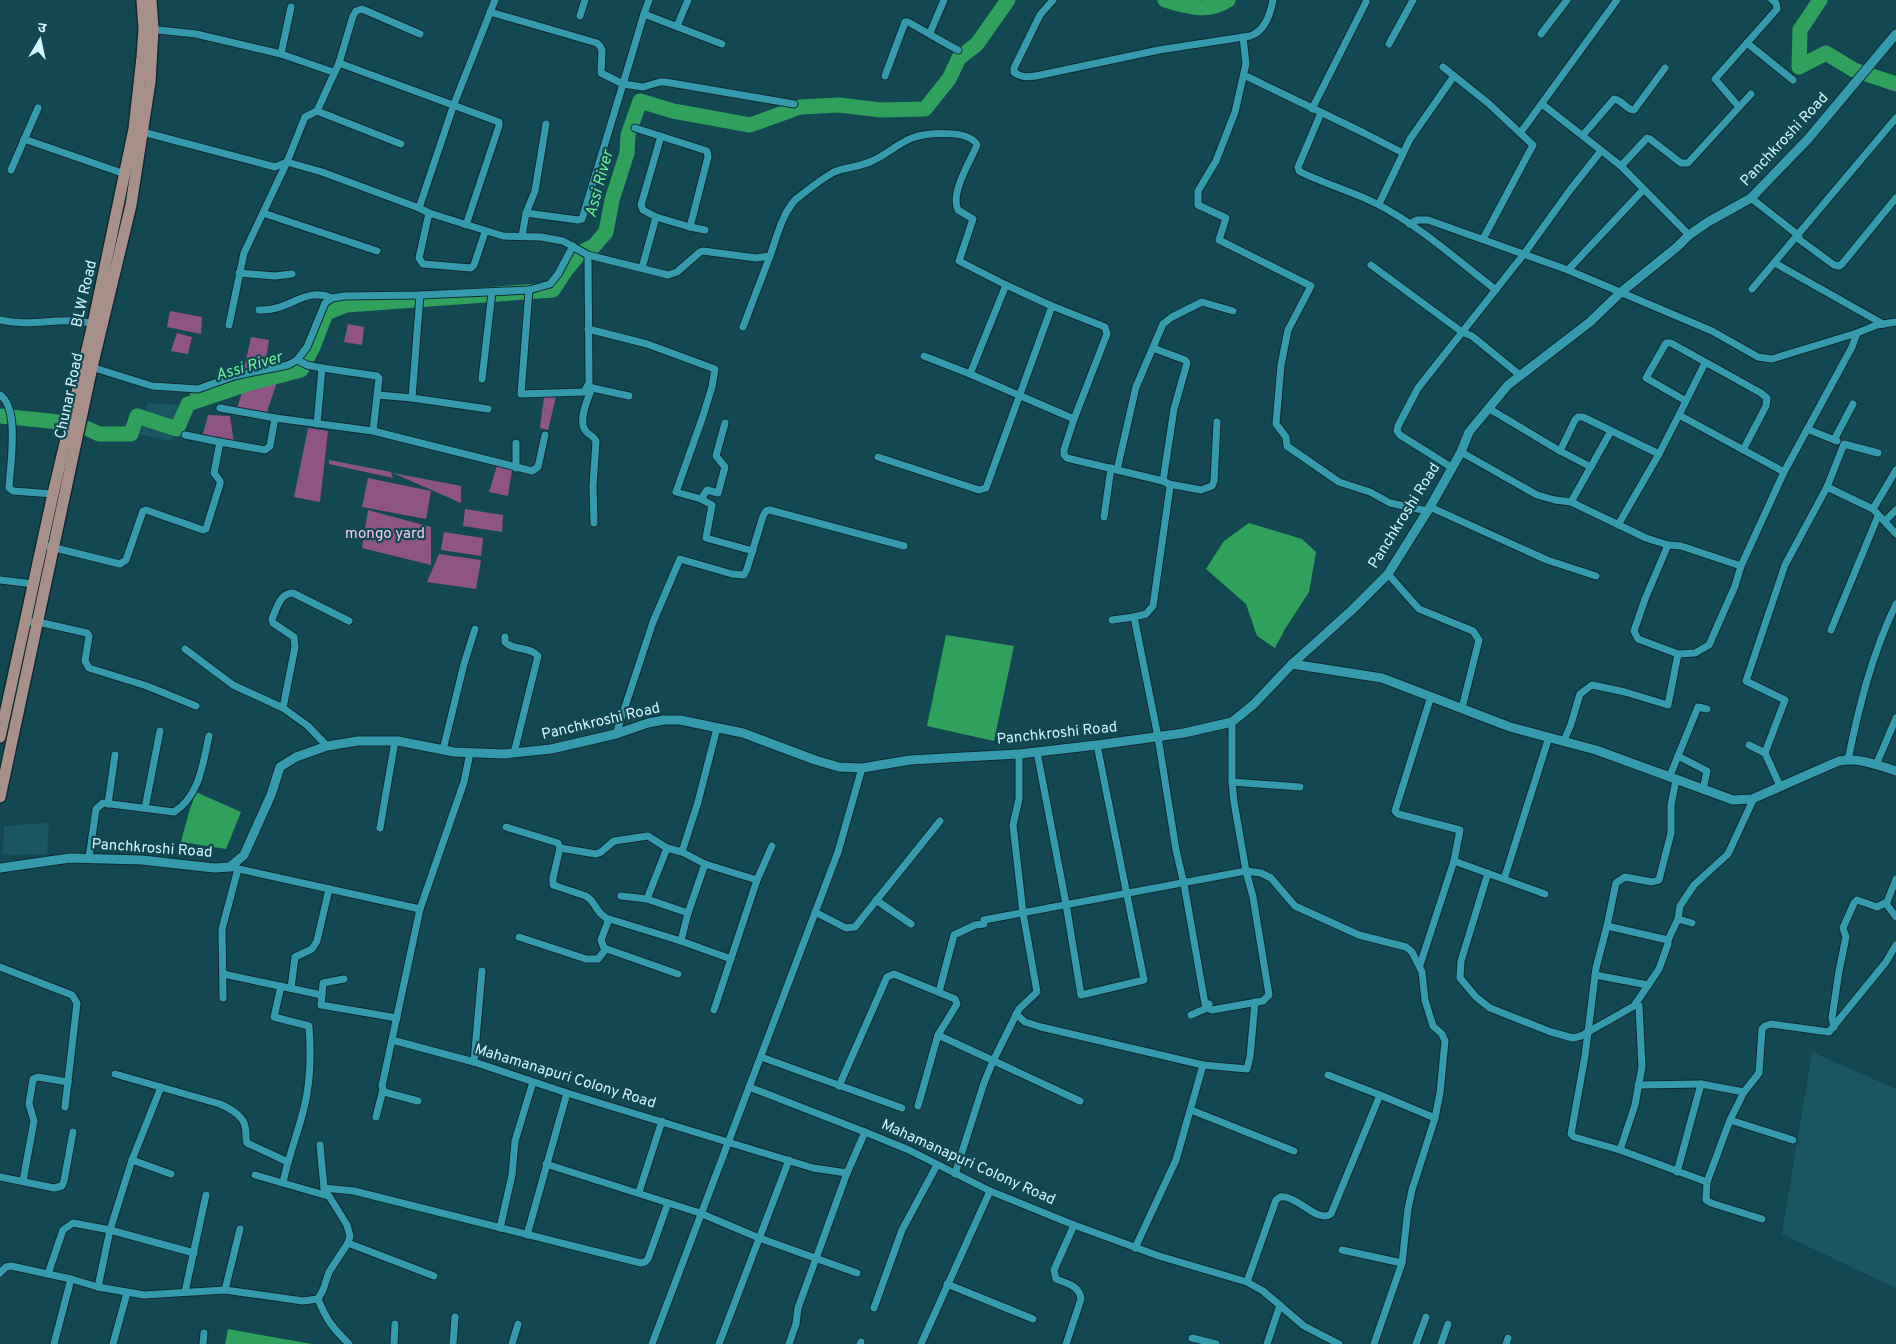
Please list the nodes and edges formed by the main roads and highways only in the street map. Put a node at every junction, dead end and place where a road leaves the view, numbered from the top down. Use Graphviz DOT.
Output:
graph roads {
  1 [pos="142,0"];
  2 [pos="151,0"];
  3 [pos="149,29"];
  4 [pos="138,131"];
  5 [pos="118,237"];
  6 [pos="87,366"];
  7 [pos="72,434"];
  8 [pos="48,546"];
  9 [pos="32,622"];
  10 [pos="0,737"];
  11 [pos="0,796"];
  1 -- 3 [label="main road, BLW Road"];
  2 -- 3 [label="main road"];
  3 -- 4 [label="main road, BLW Road"];
  4 -- 5 [label="main road, BLW Road"];
  4 -- 5 [label="main road, Chunar Road"];
  5 -- 6 [label="main road, Chunar Road"];
  5 -- 6 [label="main road, BLW Road"];
  6 -- 7 [label="main road, BLW Road"];
  7 -- 8 [label="main road, Chunar Road"];
  7 -- 8 [label="main road, BLW Road"];
  8 -- 9 [label="main road, Chunar Road"];
  8 -- 9 [label="main road, BLW Road"];
  9 -- 10 [label="main road, BLW Road"];
  9 -- 11 [label="main road, Chunar Road"];
}
